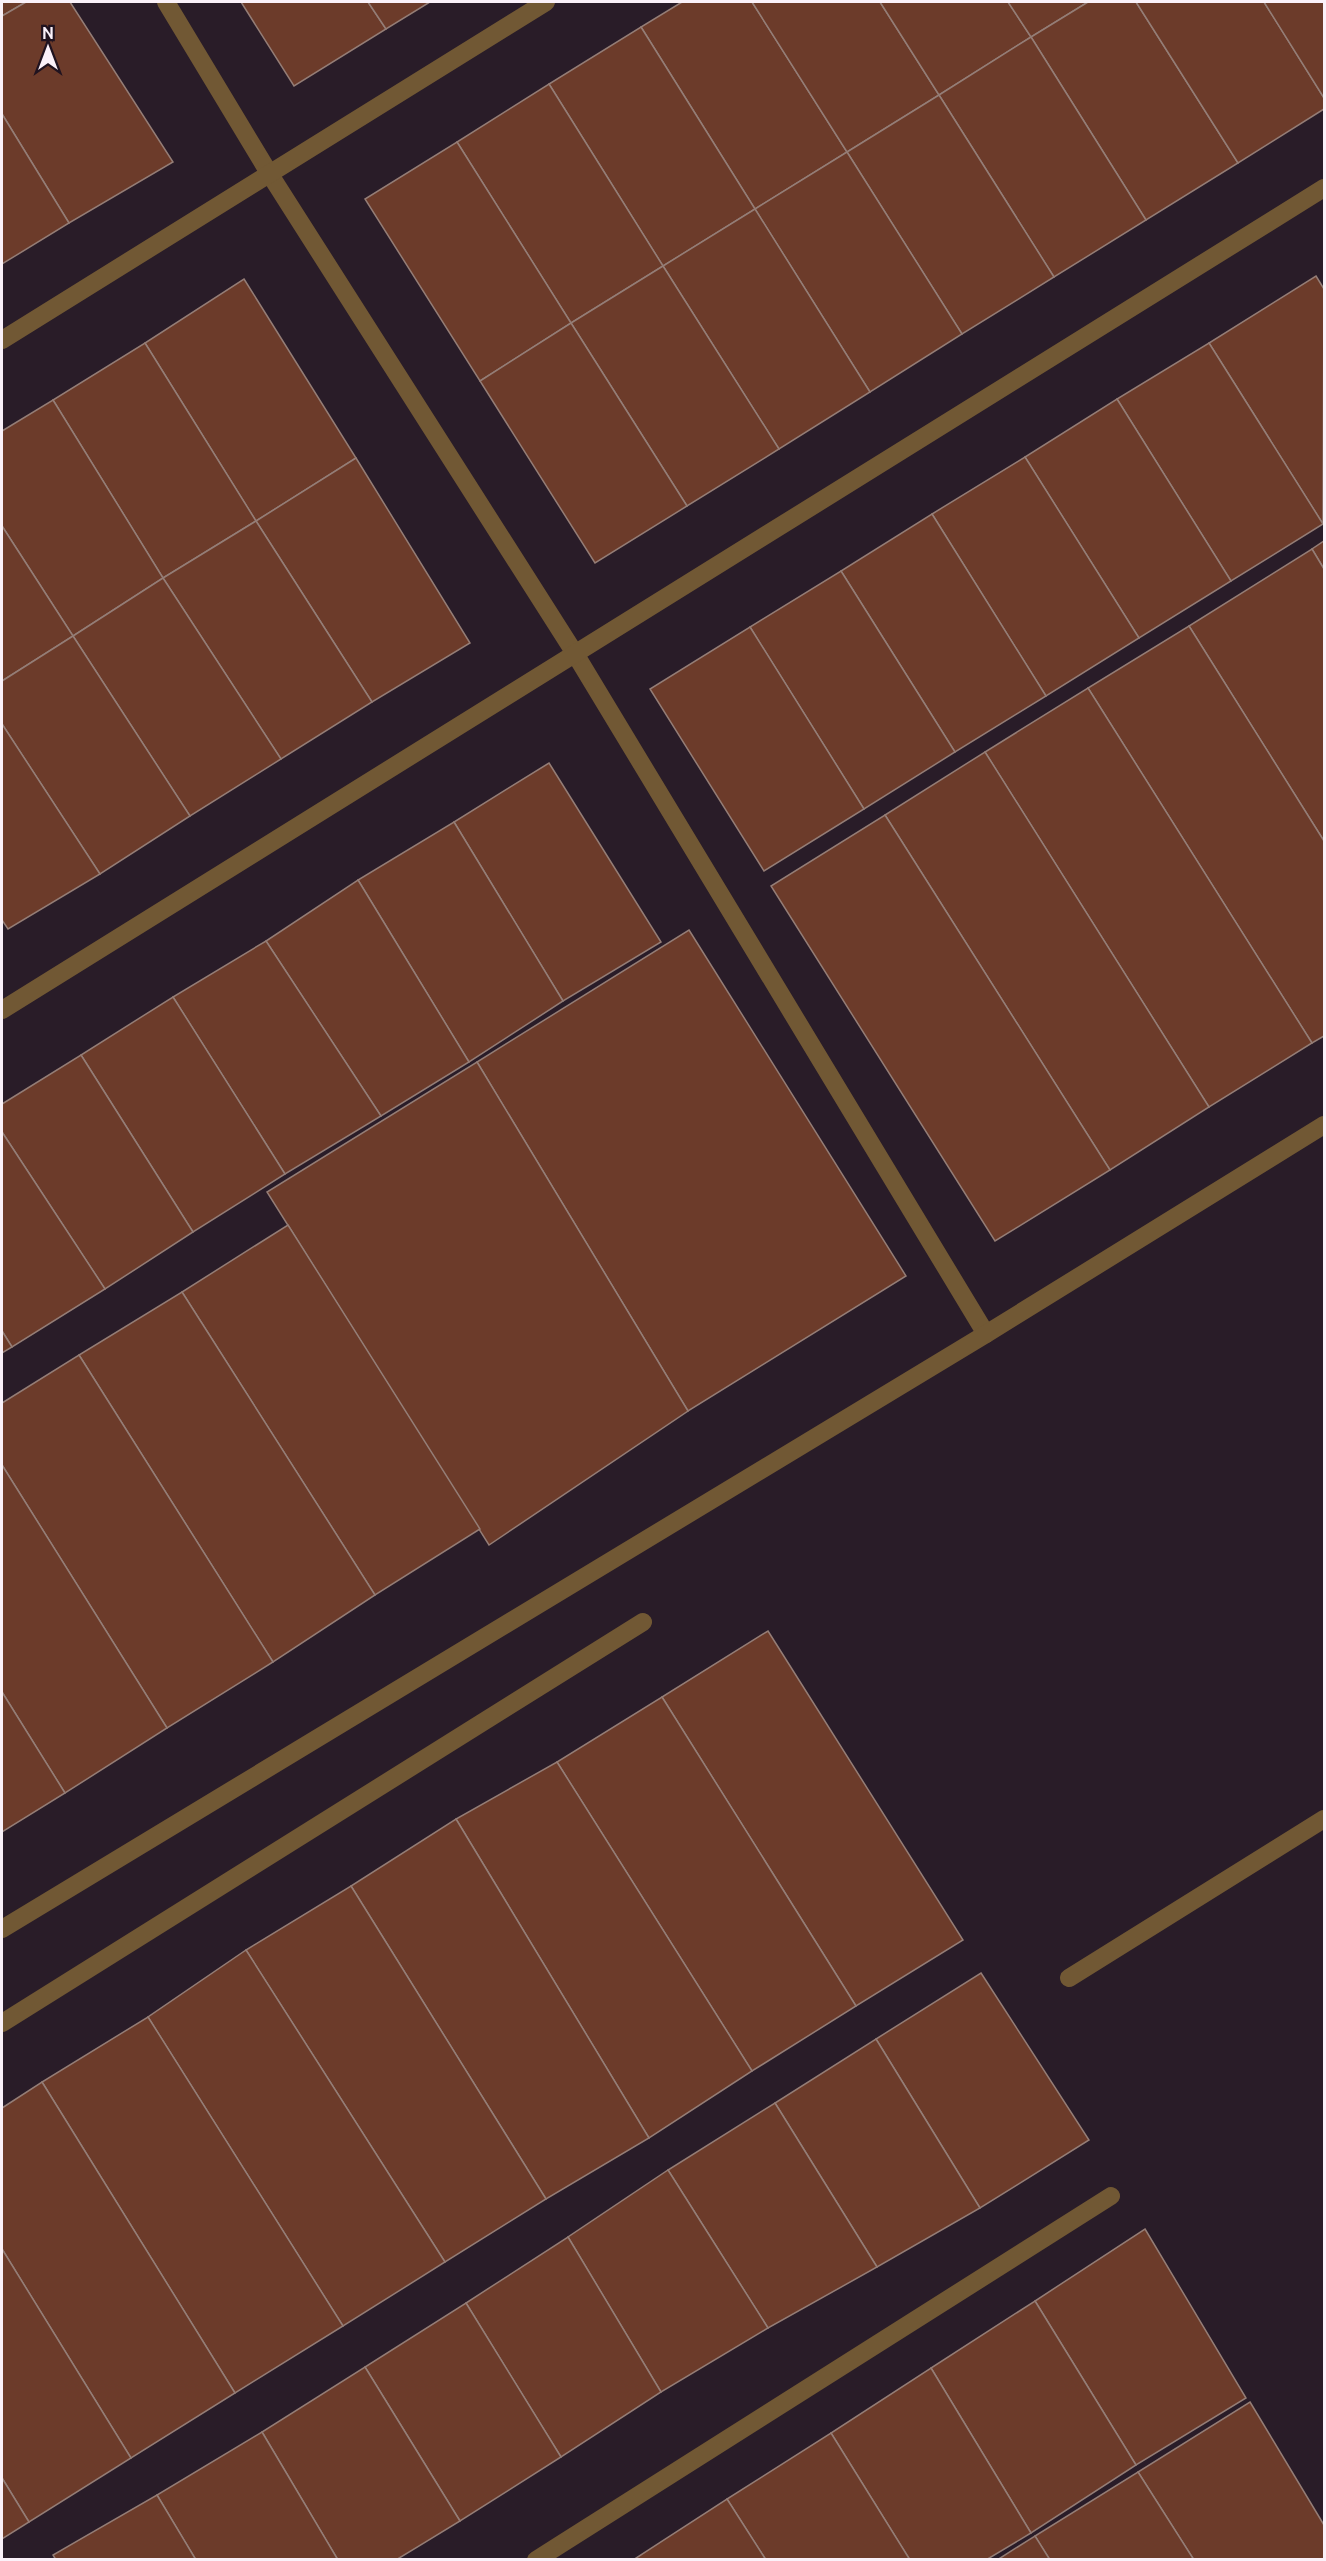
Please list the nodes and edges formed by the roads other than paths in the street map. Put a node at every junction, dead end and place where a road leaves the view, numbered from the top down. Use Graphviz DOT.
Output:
graph roads {
  1 [pos="166,2"];
  2 [pos="546,2"];
  3 [pos="270,173"];
  4 [pos="1324,188"];
  5 [pos="2,340"];
  6 [pos="574,652"];
  7 [pos="2,1010"];
  8 [pos="1324,1125"];
  9 [pos="986,1334"];
  10 [pos="643,1622"];
  11 [pos="1324,1819"];
  12 [pos="2,1929"];
  13 [pos="1069,1978"];
  14 [pos="2,2024"];
  15 [pos="1111,2196"];
  16 [pos="536,2559"];
  1 -- 3 [label="lane"];
  2 -- 3 [label="lane"];
  3 -- 5 [label="lane"];
  3 -- 6 [label="lane"];
  4 -- 6 [label="lane"];
  6 -- 7 [label="lane"];
  6 -- 9 [label="lane"];
  8 -- 9 [label="lane"];
  9 -- 12 [label="lane"];
  10 -- 14 [label="lane"];
  11 -- 13 [label="lane"];
  15 -- 16 [label="lane"];
}
